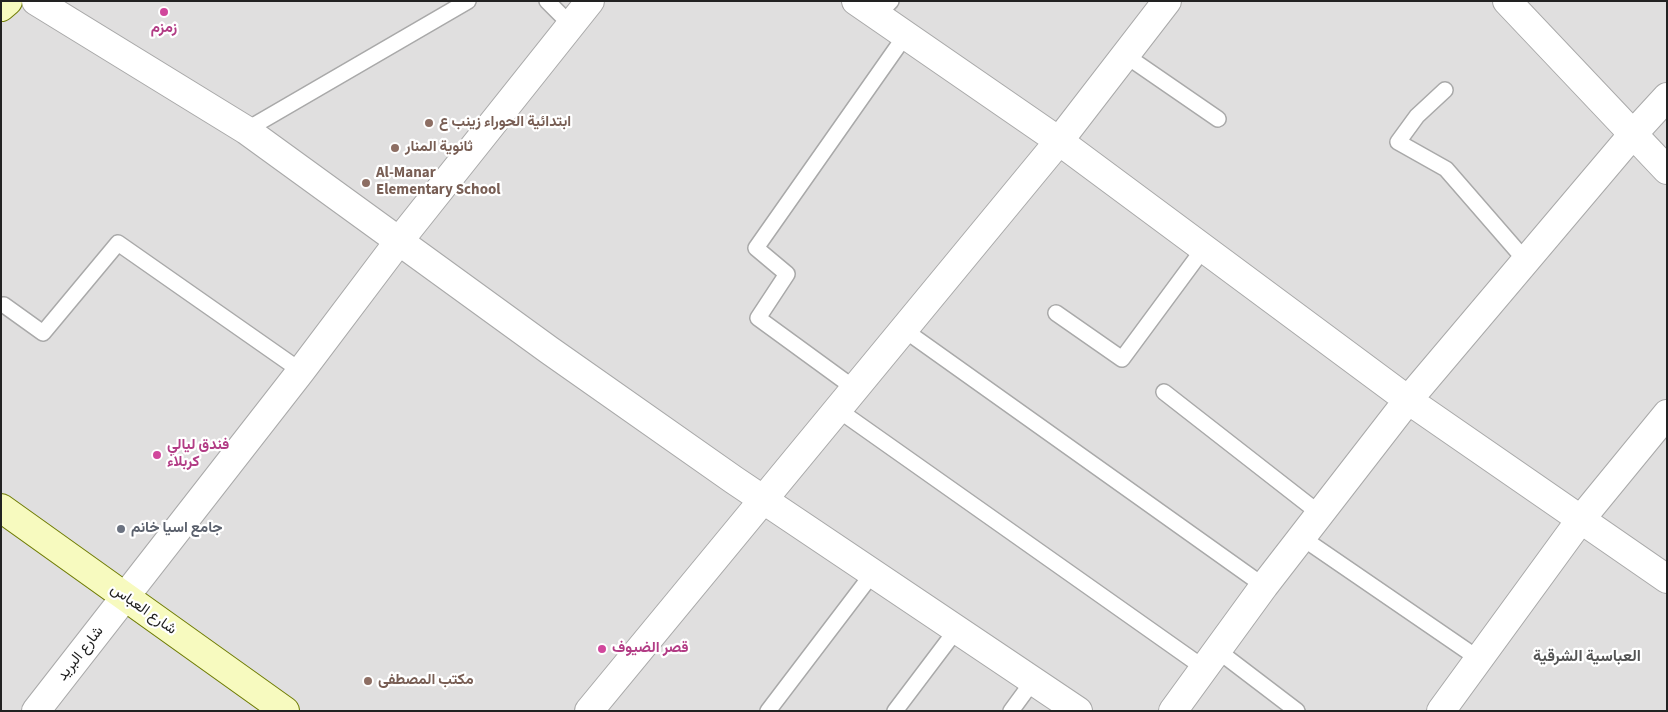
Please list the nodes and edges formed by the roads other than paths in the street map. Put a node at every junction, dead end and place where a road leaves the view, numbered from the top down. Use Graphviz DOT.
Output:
graph roads {
  1 [pos="8,1"];
  2 [pos="36,1"];
  3 [pos="468,1"];
  4 [pos="547,1"];
  5 [pos="590,1"];
  6 [pos="1167,1"];
  7 [pos="1507,1"];
  8 [pos="875,6"];
  9 [pos="1,7"];
  10 [pos="571,25"];
  11 [pos="906,36"];
  12 [pos="1125,55"];
  13 [pos="1445,90"];
  14 [pos="1667,97"];
  15 [pos="1218,118"];
  16 [pos="246,130"];
  17 [pos="1633,134"];
  18 [pos="1059,140"];
  19 [pos="1667,170"];
  20 [pos="399,240"];
  21 [pos="1204,248"];
  22 [pos="1526,261"];
  23 [pos="4,305"];
  24 [pos="1056,313"];
  25 [pos="903,329"];
  26 [pos="301,371"];
  27 [pos="854,388"];
  28 [pos="1164,392"];
  29 [pos="1408,400"];
  30 [pos="837,409"];
  31 [pos="1667,414"];
  32 [pos="763,499"];
  33 [pos="1,508"];
  34 [pos="1319,513"];
  35 [pos="1581,519"];
  36 [pos="1301,537"];
  37 [pos="873,573"];
  38 [pos="1667,579"];
  39 [pos="1264,586"];
  40 [pos="126,598"];
  41 [pos="957,630"];
  42 [pos="1210,659"];
  43 [pos="1479,659"];
  44 [pos="1033,681"];
  45 [pos="36,711"];
  46 [pos="285,711"];
  47 [pos="589,711"];
  48 [pos="768,711"];
  49 [pos="895,711"];
  50 [pos="1011,711"];
  51 [pos="1078,711"];
  52 [pos="1173,711"];
  53 [pos="1297,711"];
  54 [pos="1441,711"];
  1 -- 9 [label="main road"];
  2 -- 16 [label="street"];
  3 -- 16 [label="lane"];
  4 -- 10 [label="lane"];
  5 -- 10 [label="street, شارع البريد"];
  6 -- 12 [label="street"];
  7 -- 17 [label="street"];
  8 -- 11 [label="street"];
  10 -- 20 [label="street, شارع البريد"];
  11 -- 18 [label="street"];
  11 -- 27 [label="lane"];
  12 -- 15 [label="lane"];
  12 -- 18 [label="street"];
  13 -- 22 [label="lane"];
  14 -- 17 [label="street"];
  16 -- 20 [label="street"];
  17 -- 19 [label="street"];
  17 -- 22 [label="street"];
  18 -- 21 [label="street"];
  18 -- 25 [label="street"];
  20 -- 26 [label="street, شارع البريد"];
  20 -- 32 [label="street"];
  21 -- 24 [label="lane"];
  21 -- 29 [label="street"];
  22 -- 29 [label="street"];
  23 -- 26 [label="lane"];
  25 -- 27 [label="street"];
  25 -- 39 [label="lane"];
  26 -- 40 [label="street, شارع البريد"];
  27 -- 30 [label="street"];
  28 -- 34 [label="lane"];
  29 -- 34 [label="street"];
  29 -- 35 [label="street"];
  30 -- 32 [label="street"];
  30 -- 42 [label="lane"];
  31 -- 35 [label="street"];
  32 -- 37 [label="street"];
  32 -- 47 [label="street"];
  33 -- 40 [label="main road, شارع العباس"];
  34 -- 36 [label="street"];
  35 -- 38 [label="street"];
  35 -- 43 [label="street"];
  36 -- 39 [label="street"];
  36 -- 43 [label="lane"];
  37 -- 41 [label="street"];
  37 -- 48 [label="lane"];
  39 -- 42 [label="street"];
  40 -- 45 [label="street, شارع البريد"];
  40 -- 46 [label="main road, شارع العباس"];
  41 -- 44 [label="street"];
  41 -- 49 [label="lane"];
  42 -- 52 [label="street"];
  42 -- 53 [label="lane"];
  43 -- 54 [label="street"];
  44 -- 50 [label="lane"];
  44 -- 51 [label="street"];
}
